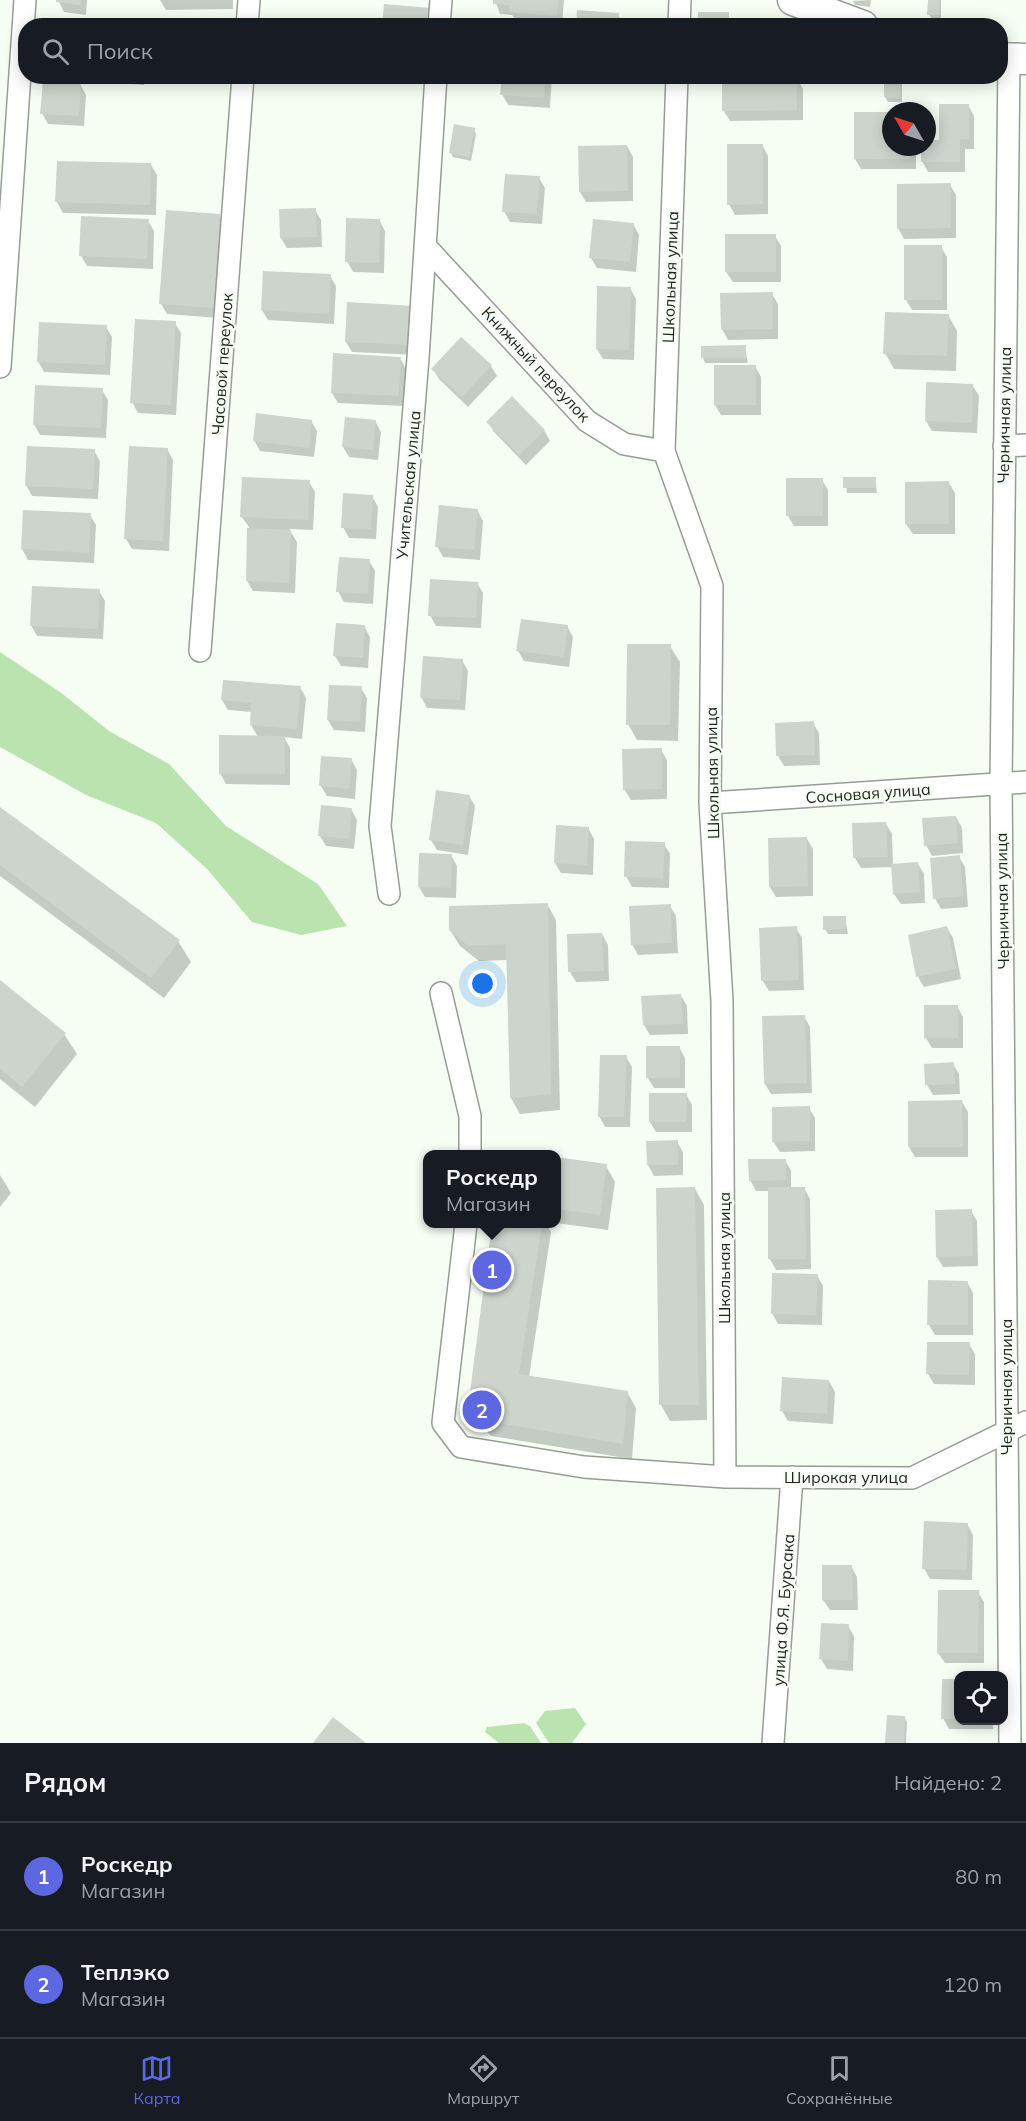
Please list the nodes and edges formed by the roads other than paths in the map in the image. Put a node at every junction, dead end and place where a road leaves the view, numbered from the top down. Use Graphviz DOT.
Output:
graph roads {
  1 [pos="25,0"];
  2 [pos="249,0"];
  3 [pos="441,0"];
  4 [pos="680,0"];
  5 [pos="792,0"];
  6 [pos="24,18"];
  7 [pos="248,18"];
  8 [pos="440,18"];
  9 [pos="679,18"];
  10 [pos="841,18"];
  11 [pos="1012,59"];
  12 [pos="19,84"];
  13 [pos="242,84"];
  14 [pos="436,84"];
  15 [pos="677,84"];
  16 [pos="426,247"];
  17 [pos="0,367"];
  18 [pos="1026,445"];
  19 [pos="1004,446"];
  20 [pos="664,451"];
  21 [pos="201,651"];
  22 [pos="1026,782"];
  23 [pos="1001,784"];
  24 [pos="710,803"];
  25 [pos="389,894"];
  26 [pos="441,993"];
  27 [pos="470,1150"];
  28 [pos="466,1228"];
  29 [pos="1026,1422"];
  30 [pos="1006,1432"];
  31 [pos="725,1477"];
  32 [pos="792,1477"];
  33 [pos="773,1743"];
  34 [pos="1010,1743"];
  1 -- 6 [label="street"];
  2 -- 7 [label="street"];
  3 -- 8 [label="street"];
  4 -- 9 [label="street"];
  5 -- 10 [label="street"];
  11 -- 19 [label="street, Черничная улица"];
  12 -- 17 [label="street"];
  13 -- 21 [label="street, Часовой переулок"];
  14 -- 16 [label="street, Учительская улица"];
  15 -- 20 [label="street, Школьная улица"];
  16 -- 20 [label="street, Книжный переулок"];
  16 -- 25 [label="street, Учительская улица"];
  18 -- 19 [label="street"];
  19 -- 23 [label="street, Черничная улица"];
  20 -- 24 [label="street, Школьная улица"];
  22 -- 23 [label="street, Сосновая улица"];
  23 -- 24 [label="street, Сосновая улица"];
  23 -- 30 [label="street, Черничная улица"];
  24 -- 31 [label="street, Школьная улица"];
  26 -- 27 [label="street"];
  28 -- 31 [label="street, Широкая улица"];
  29 -- 30 [label="street, Широкая улица"];
  30 -- 32 [label="street, Широкая улица"];
  30 -- 34 [label="street, Черничная улица"];
  31 -- 32 [label="street, Широкая улица"];
  32 -- 33 [label="street, улица Ф.Я. Бурсака"];
}
